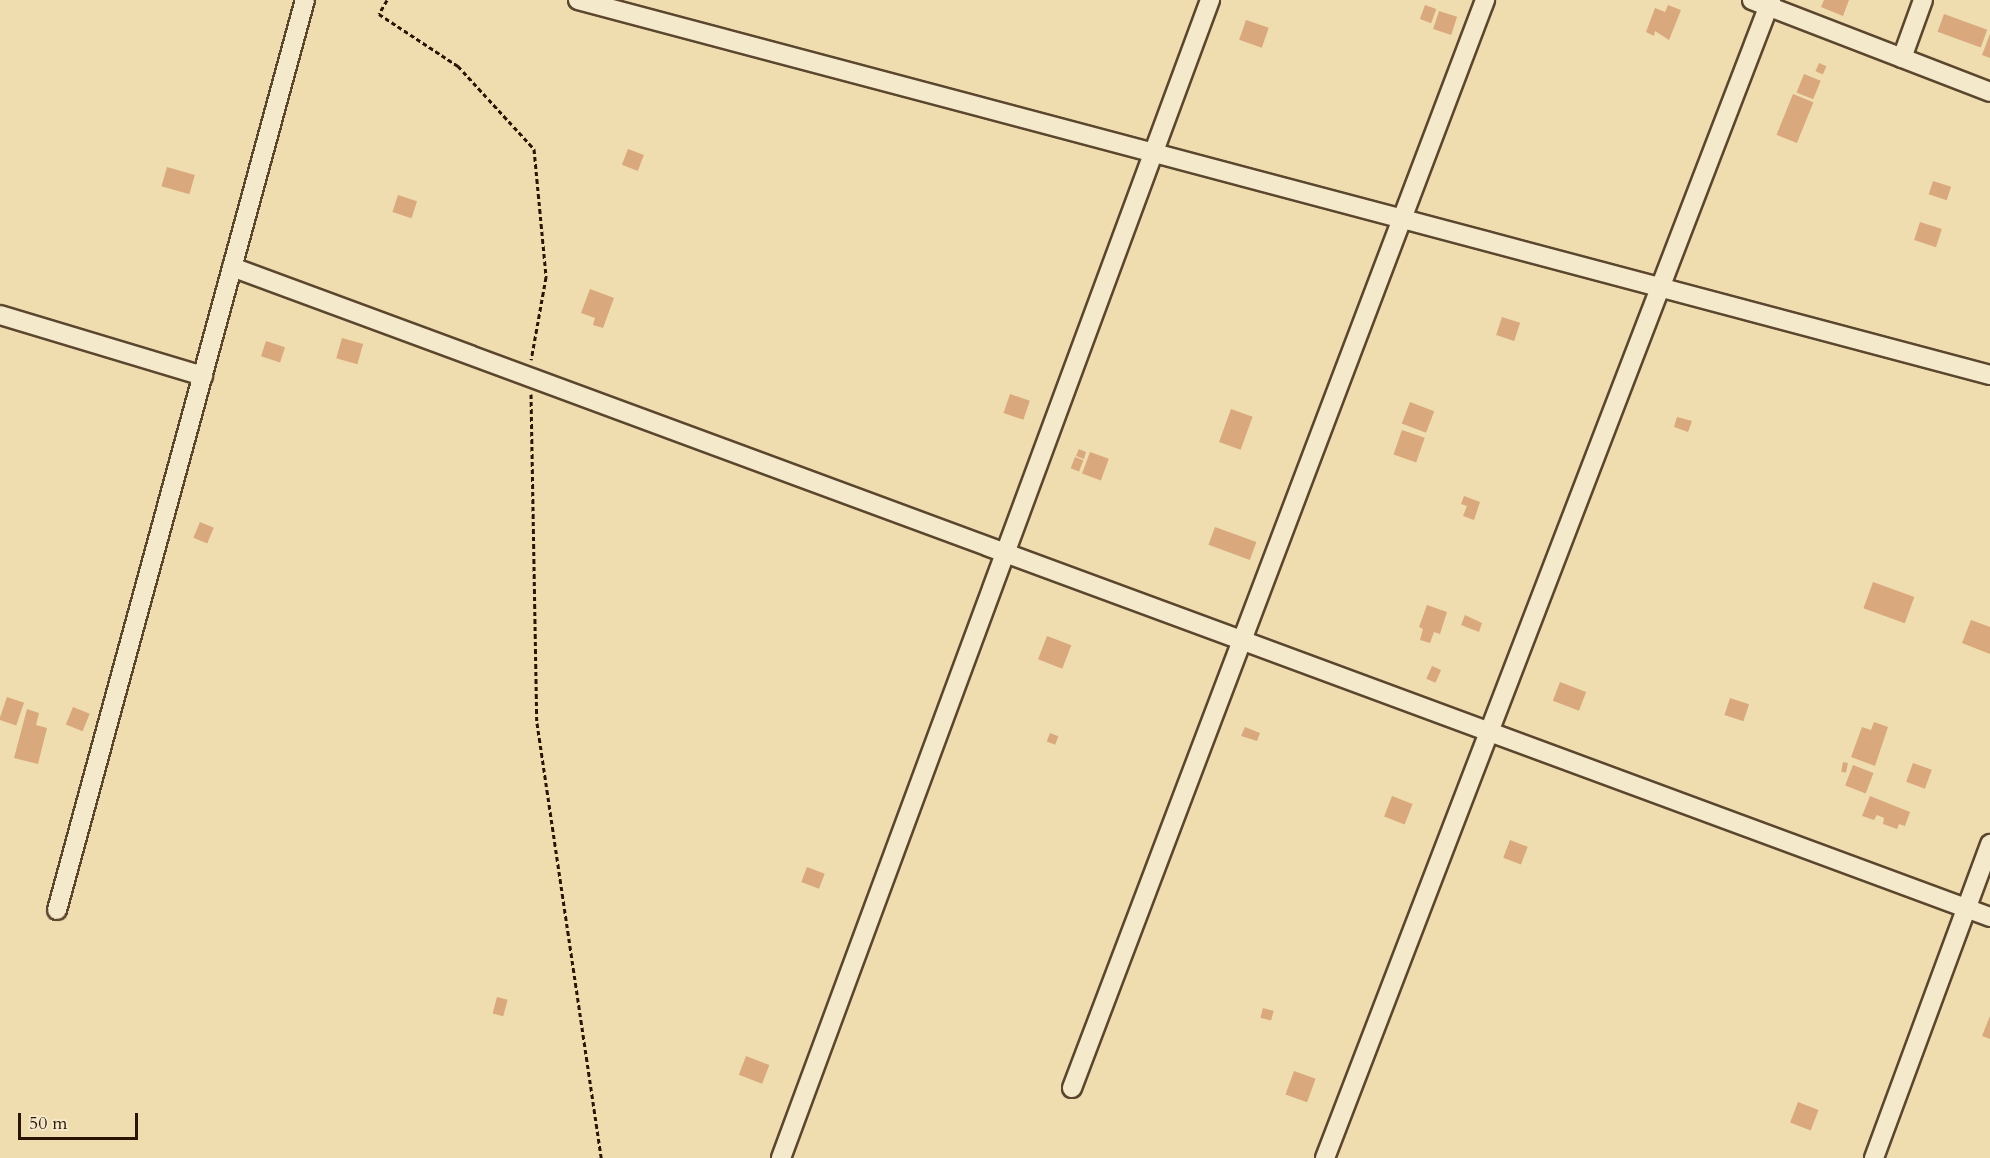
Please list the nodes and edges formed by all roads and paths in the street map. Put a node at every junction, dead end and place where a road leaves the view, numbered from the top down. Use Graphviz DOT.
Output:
graph roads {
  1 [pos="305,0"];
  2 [pos="387,0"];
  3 [pos="578,0"];
  4 [pos="1210,0"];
  5 [pos="1485,0"];
  6 [pos="1923,0"];
  7 [pos="1764,2"];
  8 [pos="1902,58"];
  9 [pos="1990,92"];
  10 [pos="1153,153"];
  11 [pos="1402,219"];
  12 [pos="232,267"];
  13 [pos="1660,288"];
  14 [pos="0,315"];
  15 [pos="1990,375"];
  16 [pos="203,376"];
  17 [pos="531,378"];
  18 [pos="1005,553"];
  19 [pos="1242,640"];
  20 [pos="1489,732"];
  21 [pos="1990,844"];
  22 [pos="1966,908"];
  23 [pos="57,910"];
  24 [pos="1990,917"];
  25 [pos="1072,1088"];
  26 [pos="601,1158"];
  27 [pos="781,1158"];
  28 [pos="1325,1158"];
  29 [pos="1874,1158"];
  1 -- 12 [label="street"];
  2 -- 17 [label="path"];
  3 -- 10 [label="street"];
  4 -- 10 [label="street"];
  5 -- 11 [label="street"];
  6 -- 8 [label="street"];
  7 -- 8 [label="street"];
  7 -- 13 [label="street"];
  8 -- 9 [label="street"];
  10 -- 11 [label="street"];
  10 -- 18 [label="street"];
  11 -- 13 [label="street"];
  11 -- 19 [label="street"];
  12 -- 16 [label="street"];
  12 -- 17 [label="street"];
  13 -- 15 [label="street"];
  13 -- 20 [label="street"];
  14 -- 16 [label="street"];
  16 -- 23 [label="street"];
  17 -- 18 [label="street"];
  17 -- 26 [label="path"];
  18 -- 19 [label="street"];
  18 -- 27 [label="street"];
  19 -- 20 [label="street"];
  19 -- 25 [label="street"];
  20 -- 22 [label="street"];
  20 -- 28 [label="street"];
  21 -- 22 [label="street"];
  22 -- 24 [label="street"];
  22 -- 29 [label="street"];
}
